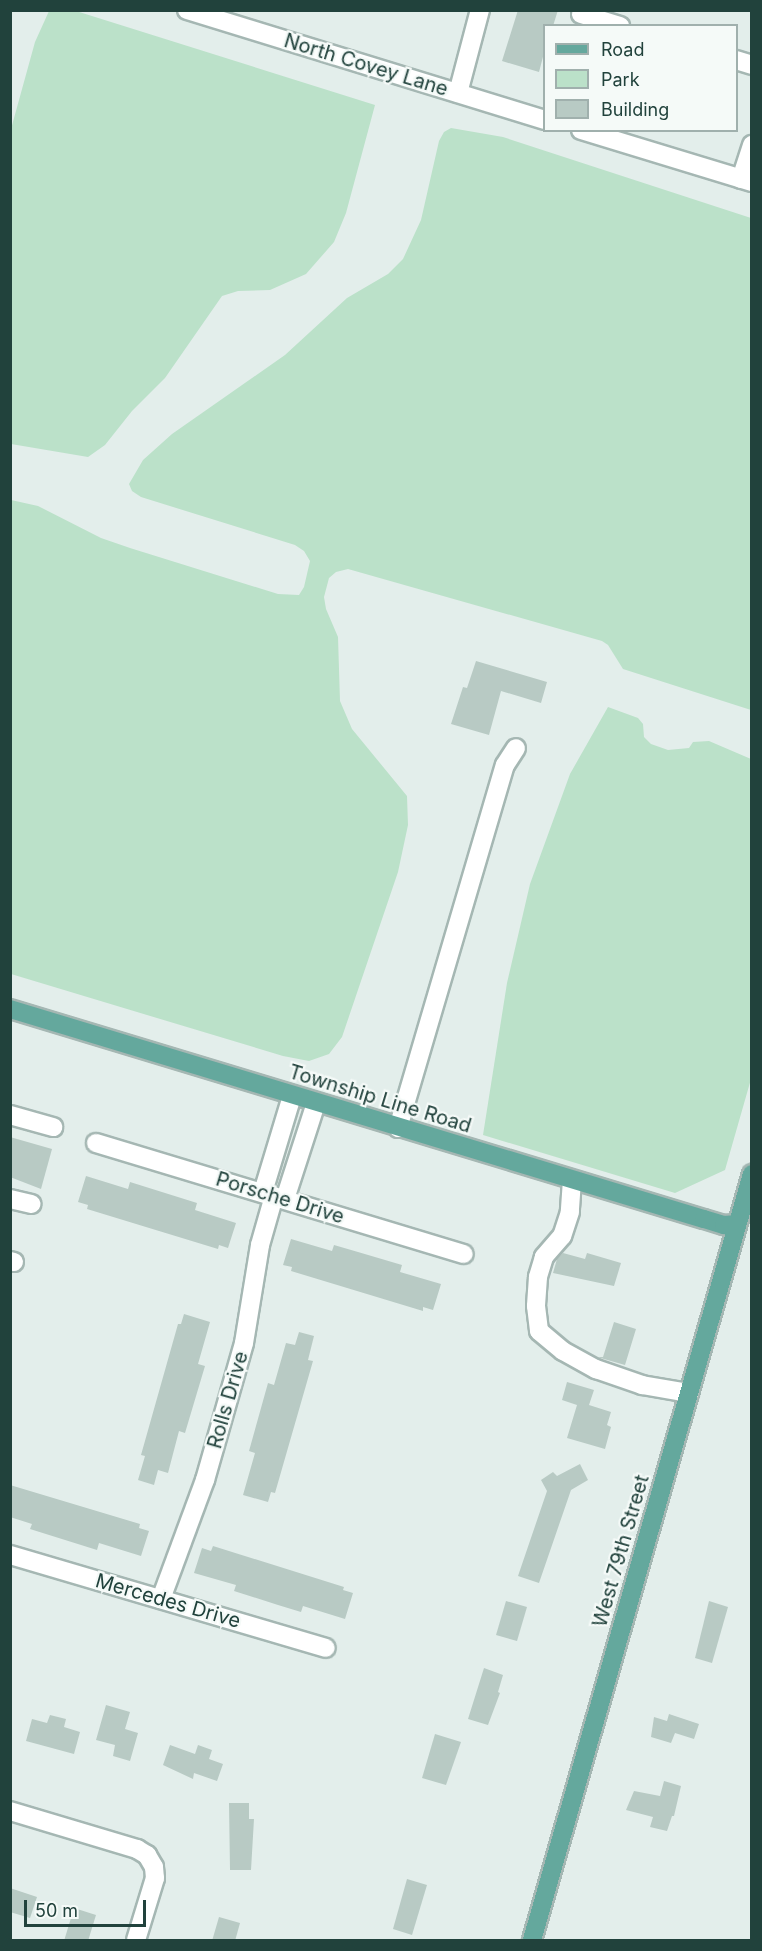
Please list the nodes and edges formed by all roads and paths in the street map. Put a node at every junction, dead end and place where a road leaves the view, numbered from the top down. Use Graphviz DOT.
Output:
graph roads {
  1 [pos="188,10"];
  2 [pos="480,10"];
  3 [pos="581,14"];
  4 [pos="225,16"];
  5 [pos="614,24"];
  6 [pos="458,93"];
  7 [pos="543,120"];
  8 [pos="587,132"];
  9 [pos="752,145"];
  10 [pos="746,181"];
  11 [pos="516,748"];
  12 [pos="10,1009"];
  13 [pos="292,1096"];
  14 [pos="316,1103"];
  15 [pos="10,1115"];
  16 [pos="53,1127"];
  17 [pos="398,1128"];
  18 [pos="96,1143"];
  19 [pos="752,1174"];
  20 [pos="572,1180"];
  21 [pos="274,1196"];
  22 [pos="10,1199"];
  23 [pos="31,1204"];
  24 [pos="744,1223"];
  25 [pos="464,1254"];
  26 [pos="689,1393"];
  27 [pos="10,1555"];
  28 [pos="161,1599"];
  29 [pos="326,1648"];
  30 [pos="10,1811"];
  31 [pos="136,1941"];
  32 [pos="532,1941"];
  1 -- 4 [label="street, North Covey Lane"];
  2 -- 6 [label="street"];
  3 -- 5 [label="street"];
  4 -- 6 [label="street, North Covey Lane"];
  6 -- 7 [label="street, North Covey Lane"];
  8 -- 10 [label="street"];
  9 -- 10 [label="street"];
  11 -- 17 [label="street"];
  12 -- 13 [label="main road, Township Line Road"];
  13 -- 14 [label="main road, Township Line Road"];
  13 -- 21 [label="street, Rolls Drive"];
  14 -- 17 [label="main road, Township Line Road"];
  14 -- 21 [label="street, Rolls Drive"];
  15 -- 16 [label="street"];
  17 -- 20 [label="main road, Township Line Road"];
  18 -- 21 [label="street, Porsche Drive"];
  19 -- 24 [label="main road, West 79th Street"];
  20 -- 24 [label="main road, Township Line Road"];
  20 -- 26 [label="street"];
  21 -- 25 [label="street, Porsche Drive"];
  21 -- 28 [label="street, Rolls Drive"];
  22 -- 23 [label="street"];
  24 -- 26 [label="main road, West 79th Street"];
  26 -- 32 [label="main road, West 79th Street"];
  27 -- 28 [label="street, Mercedes Drive"];
  28 -- 29 [label="street, Mercedes Drive"];
  30 -- 31 [label="street"];
}
